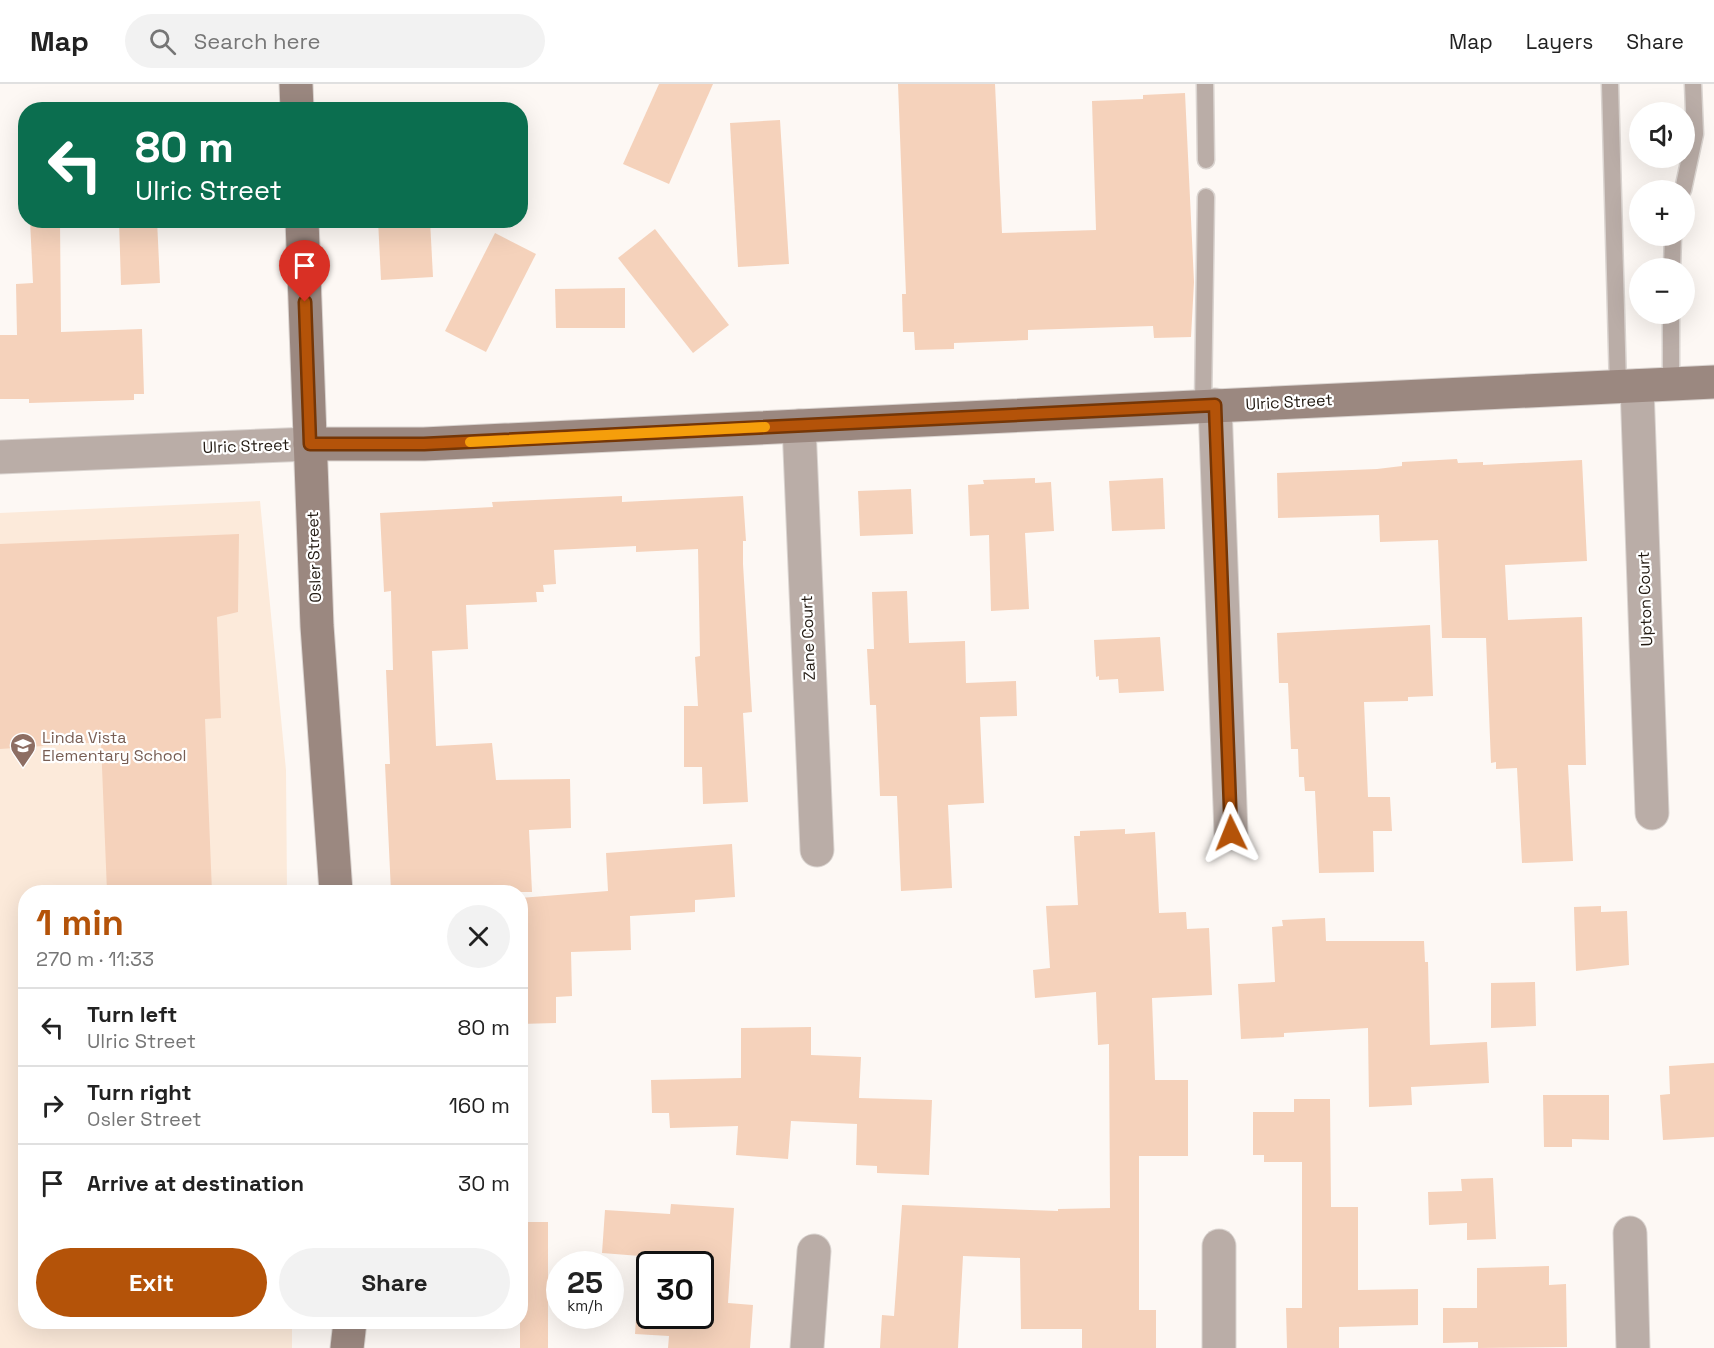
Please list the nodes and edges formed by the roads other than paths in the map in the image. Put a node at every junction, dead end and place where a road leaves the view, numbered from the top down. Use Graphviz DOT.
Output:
graph roads {
  1 [pos="296,84"];
  2 [pos="1205,84"];
  3 [pos="1610,84"];
  4 [pos="1692,84"];
  5 [pos="297,102"];
  6 [pos="1206,160"];
  7 [pos="1685,180"];
  8 [pos="1206,197"];
  9 [pos="302,228"];
  10 [pos="1671,324"];
  11 [pos="1714,382"];
  12 [pos="1671,384"];
  13 [pos="1627,386"];
  14 [pos="1209,406"];
  15 [pos="799,426"];
  16 [pos="310,444"];
  17 [pos="0,457"];
  18 [pos="1652,813"];
  19 [pos="1231,833"];
  20 [pos="817,850"];
  21 [pos="336,885"];
  22 [pos="1630,1233"];
  23 [pos="1219,1246"];
  24 [pos="814,1251"];
  25 [pos="349,1329"];
  26 [pos="347,1348"];
  27 [pos="807,1348"];
  28 [pos="1219,1348"];
  29 [pos="1633,1348"];
  1 -- 5 [label="main road"];
  2 -- 6 [label="lane"];
  3 -- 13 [label="lane"];
  4 -- 7 [label="lane"];
  8 -- 14 [label="lane"];
  9 -- 16 [label="main road, Osler Street"];
  10 -- 12 [label="lane"];
  11 -- 12 [label="main road, Ulric Street"];
  12 -- 13 [label="main road, Ulric Street"];
  13 -- 14 [label="main road, Ulric Street"];
  13 -- 18 [label="street, Upton Court"];
  14 -- 15 [label="main road, Ulric Street"];
  14 -- 19 [label="street"];
  15 -- 16 [label="main road, Ulric Street"];
  15 -- 20 [label="street, Zane Court"];
  16 -- 17 [label="street, Ulric Street"];
  16 -- 21 [label="main road, Osler Street"];
  22 -- 29 [label="street"];
  23 -- 28 [label="street"];
  24 -- 27 [label="street"];
  25 -- 26 [label="main road"];
}
